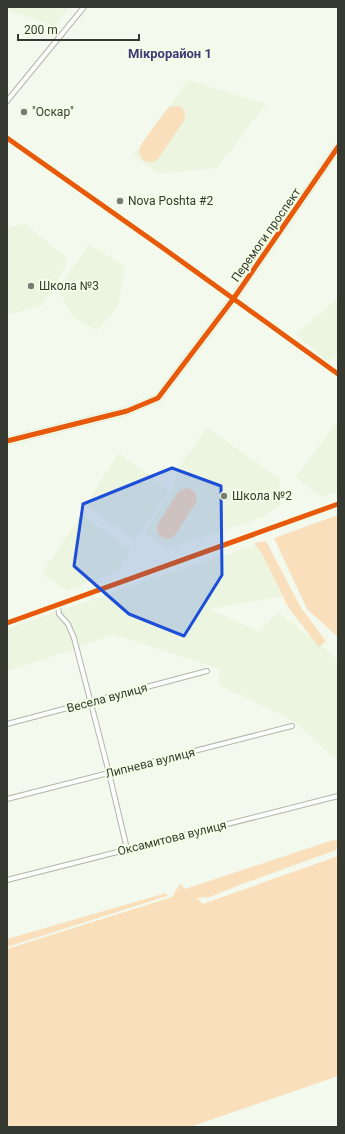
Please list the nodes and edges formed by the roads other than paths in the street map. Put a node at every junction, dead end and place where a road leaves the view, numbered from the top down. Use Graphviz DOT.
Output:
graph roads {
  1 [pos="84,7"];
  2 [pos="7,101"];
  3 [pos="7,138"];
  4 [pos="338,147"];
  5 [pos="234,298"];
  6 [pos="338,374"];
  7 [pos="7,441"];
  8 [pos="338,504"];
  9 [pos="58,605"];
  10 [pos="7,623"];
  11 [pos="207,671"];
  12 [pos="90,703"];
  13 [pos="7,724"];
  14 [pos="292,726"];
  15 [pos="109,773"];
  16 [pos="338,796"];
  17 [pos="7,799"];
  18 [pos="127,849"];
  19 [pos="7,880"];
  1 -- 2 [label="street"];
  3 -- 5 [label="street"];
  4 -- 5 [label="street, Перемоги проспект"];
  5 -- 6 [label="street"];
  5 -- 7 [label="street, Перемоги проспект"];
  8 -- 9 [label="street"];
  9 -- 10 [label="street"];
  9 -- 12 [label="street"];
  11 -- 12 [label="street, Весела вулиця"];
  12 -- 13 [label="street, Весела вулиця"];
  12 -- 15 [label="street"];
  14 -- 15 [label="street, Липнева вулиця"];
  15 -- 17 [label="street, Липнева вулиця"];
  15 -- 18 [label="street"];
  16 -- 18 [label="street, Оксамитова вулиця"];
  18 -- 19 [label="street, Оксамитова вулиця"];
}
